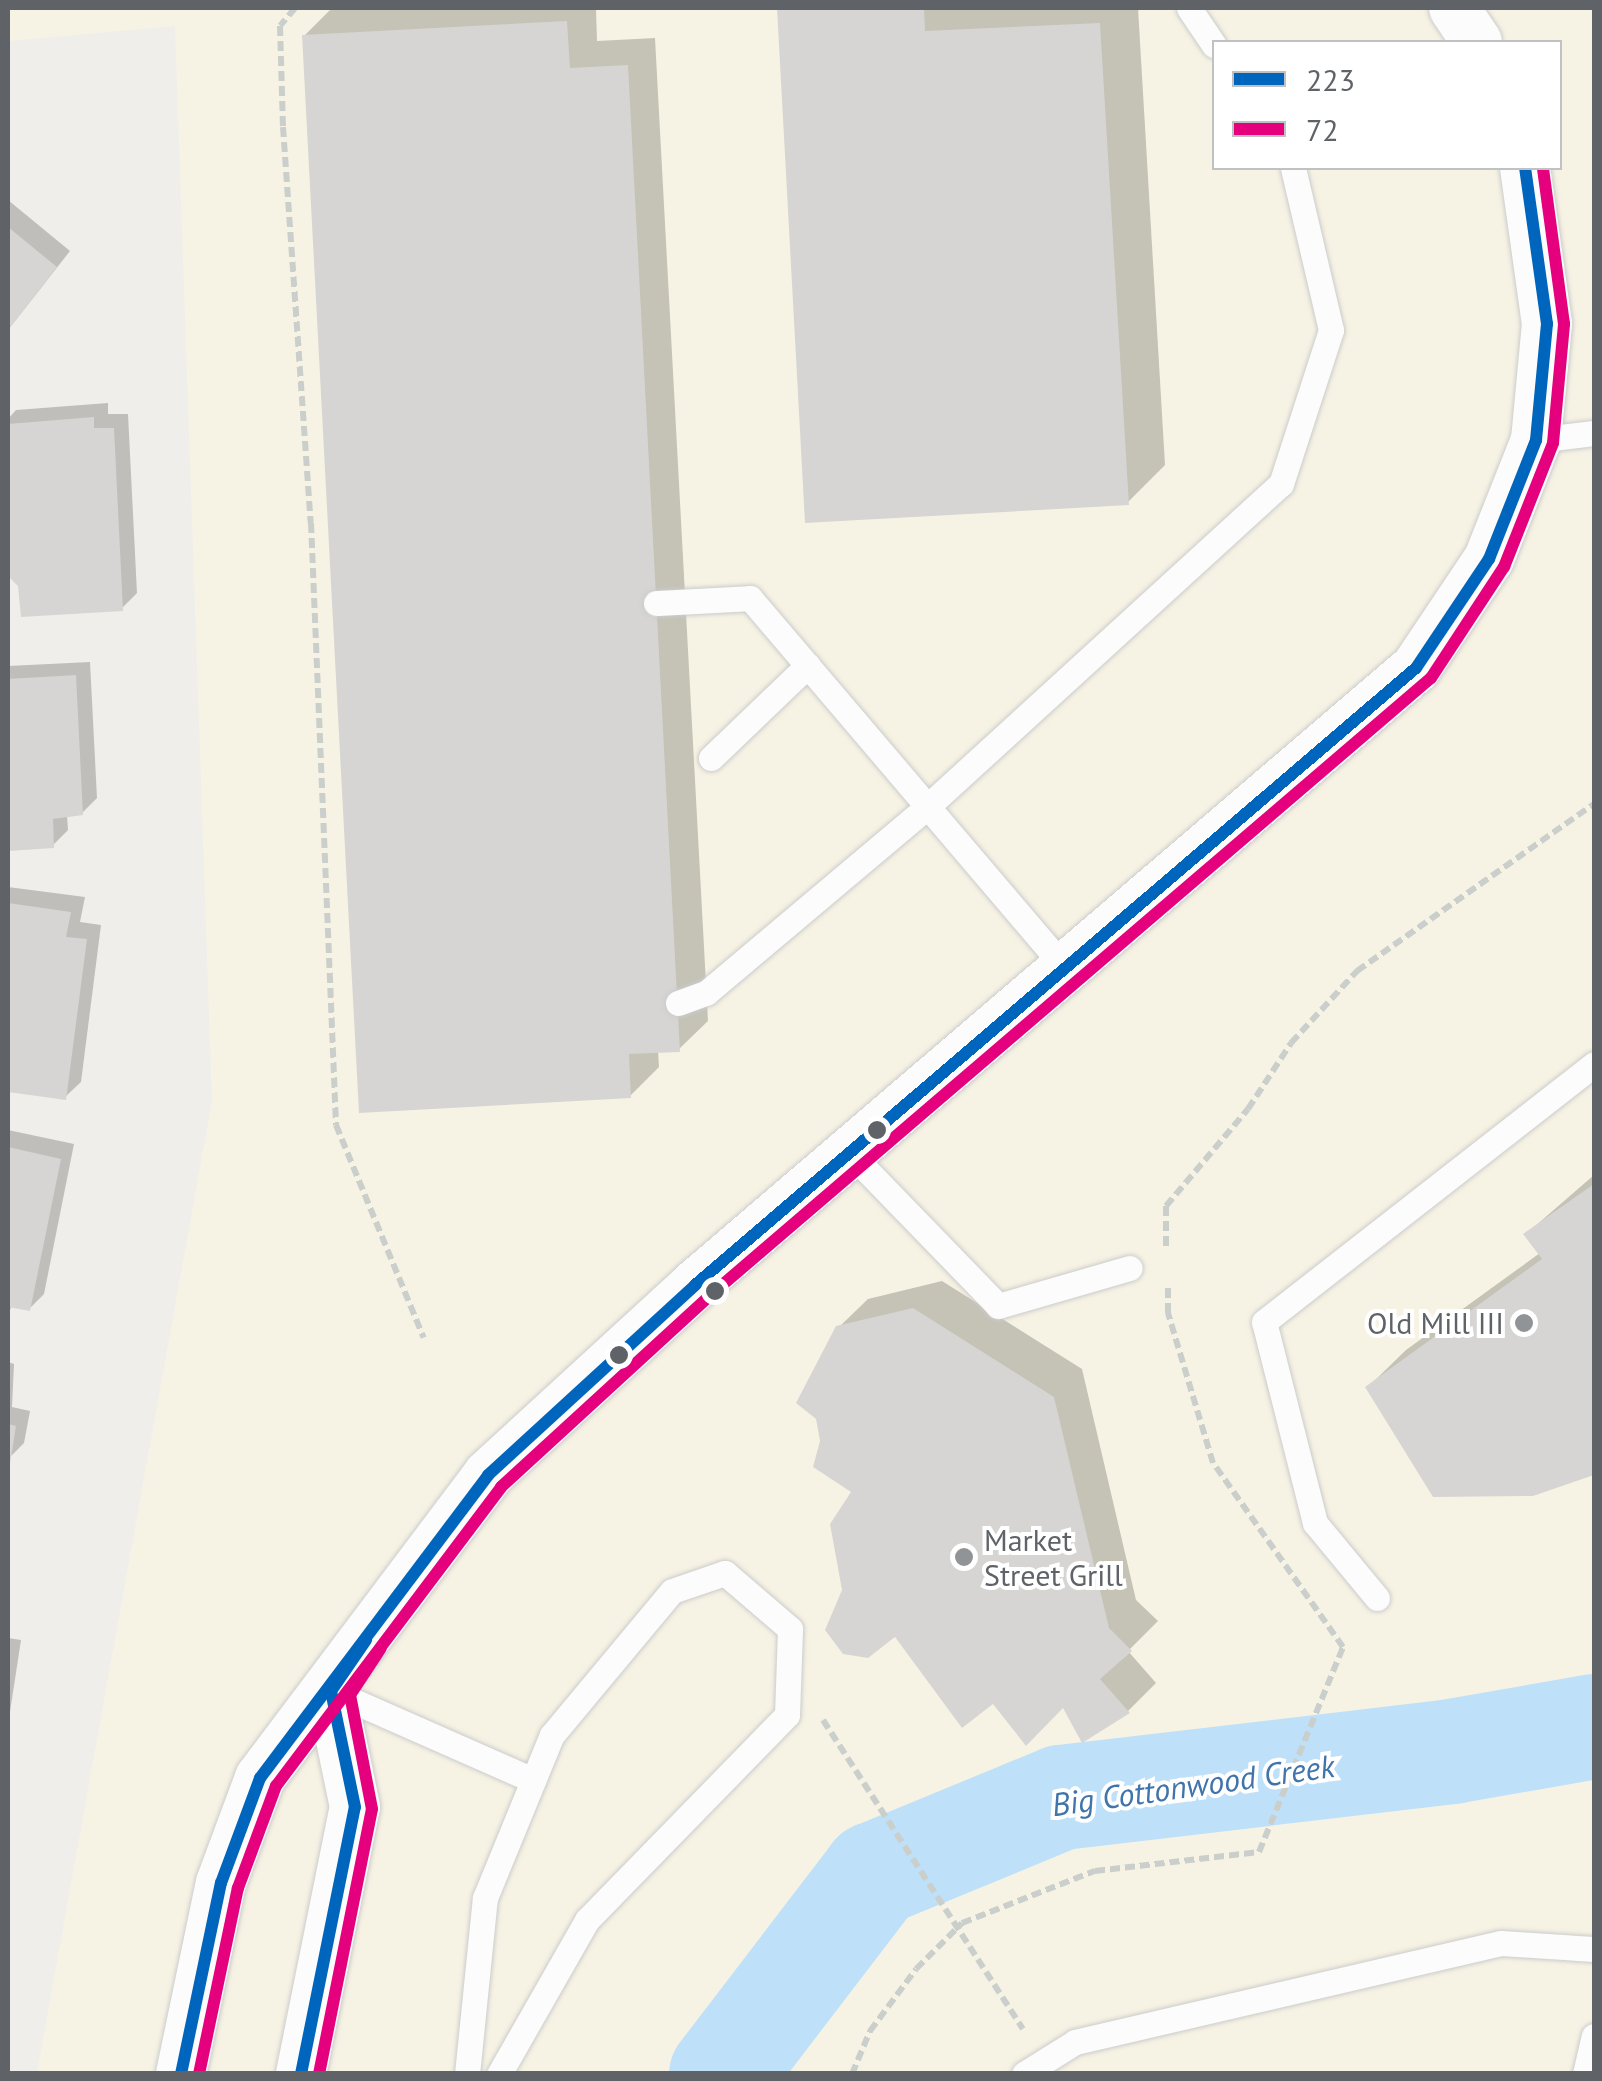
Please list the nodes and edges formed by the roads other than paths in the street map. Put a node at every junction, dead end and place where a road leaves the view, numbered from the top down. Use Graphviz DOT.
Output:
graph roads {
  1 [pos="1189,8"];
  2 [pos="1454,8"];
  3 [pos="1476,40"];
  4 [pos="1212,42"];
  5 [pos="1293,170"];
  6 [pos="1525,170"];
  7 [pos="1594,433"];
  8 [pos="1536,440"];
  9 [pos="656,603"];
  10 [pos="808,665"];
  11 [pos="711,758"];
  12 [pos="928,806"];
  13 [pos="1066,971"];
  14 [pos="678,1002"];
  15 [pos="1594,1064"];
  16 [pos="850,1152"];
  17 [pos="1130,1268"];
  18 [pos="1377,1598"];
  19 [pos="331,1691"];
  20 [pos="533,1780"];
  21 [pos="1594,1948"];
  22 [pos="1594,2036"];
  23 [pos="182,2074"];
  24 [pos="301,2074"];
  25 [pos="467,2074"];
  26 [pos="499,2074"];
  27 [pos="1024,2074"];
  28 [pos="1584,2074"];
  1 -- 4 [label="lane"];
  2 -- 3 [label="street"];
  5 -- 12 [label="lane"];
  6 -- 8 [label="street"];
  7 -- 8 [label="lane"];
  8 -- 13 [label="street"];
  9 -- 10 [label="lane"];
  10 -- 11 [label="lane"];
  10 -- 12 [label="lane"];
  12 -- 13 [label="lane"];
  12 -- 14 [label="lane"];
  13 -- 16 [label="street"];
  15 -- 18 [label="lane"];
  16 -- 17 [label="lane"];
  16 -- 19 [label="street"];
  19 -- 20 [label="lane"];
  19 -- 23 [label="street"];
  19 -- 24 [label="street"];
  20 -- 25 [label="lane"];
  20 -- 26 [label="lane"];
  21 -- 27 [label="lane"];
  22 -- 28 [label="lane"];
}
